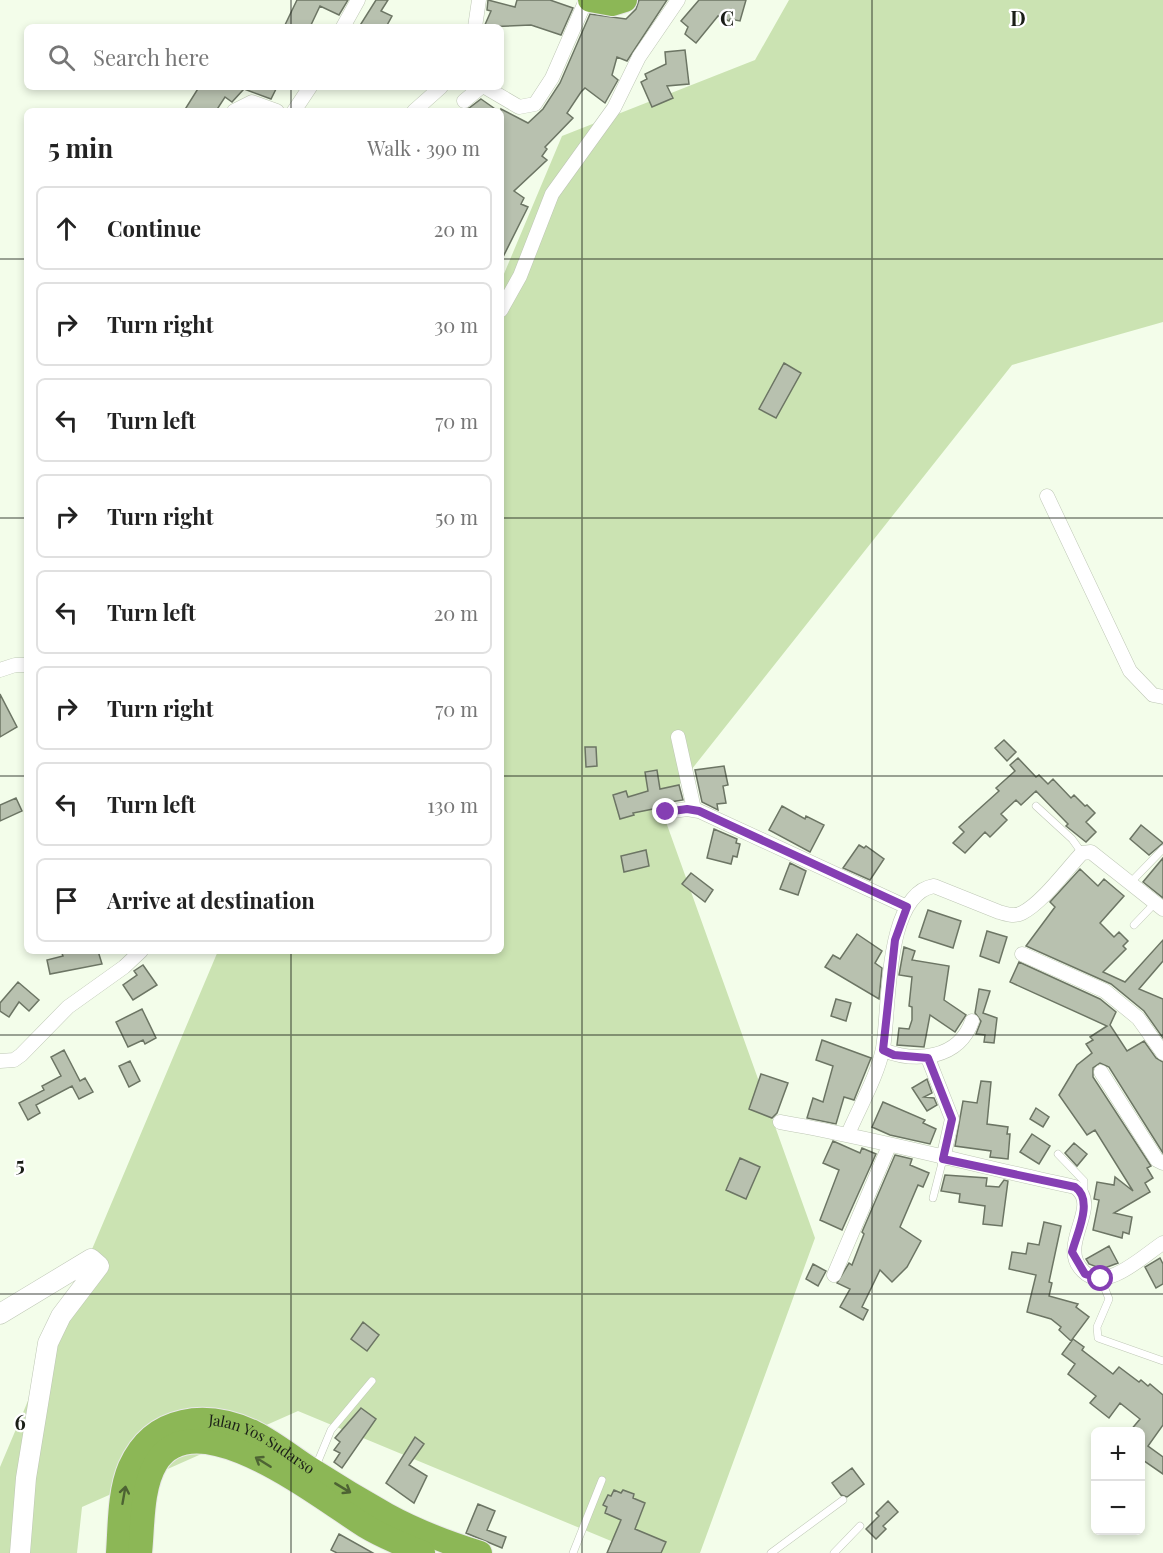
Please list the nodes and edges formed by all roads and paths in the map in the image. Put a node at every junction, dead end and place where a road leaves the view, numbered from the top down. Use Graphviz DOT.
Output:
graph roads {
  1 [pos="358,0"];
  2 [pos="479,0"];
  3 [pos="588,0"];
  4 [pos="625,0"];
  5 [pos="678,0"];
  6 [pos="345,24"];
  7 [pos="475,24"];
  8 [pos="308,90"];
  9 [pos="438,90"];
  10 [pos="477,90"];
  11 [pos="490,90"];
  12 [pos="464,101"];
  13 [pos="240,108"];
  14 [pos="269,108"];
  15 [pos="296,108"];
  16 [pos="417,108"];
  17 [pos="504,305"];
  18 [pos="1047,496"];
  19 [pos="24,665"];
  20 [pos="0,670"];
  21 [pos="1163,697"];
  22 [pos="678,737"];
  23 [pos="1036,806"];
  24 [pos="694,809"];
  25 [pos="666,812"];
  26 [pos="1163,849"];
  27 [pos="1082,854"];
  28 [pos="1131,882"];
  29 [pos="1159,906"];
  30 [pos="907,907"];
  31 [pos="1134,925"];
  32 [pos="138,954"];
  33 [pos="1022,954"];
  34 [pos="972,1021"];
  35 [pos="883,1050"];
  36 [pos="1163,1053"];
  37 [pos="928,1058"];
  38 [pos="0,1061"];
  39 [pos="1101,1072"];
  40 [pos="780,1122"];
  41 [pos="849,1134"];
  42 [pos="889,1146"];
  43 [pos="1058,1154"];
  44 [pos="943,1159"];
  45 [pos="1163,1163"];
  46 [pos="1084,1196"];
  47 [pos="933,1198"];
  48 [pos="1163,1243"];
  49 [pos="834,1275"];
  50 [pos="1101,1279"];
  51 [pos="0,1314"];
  52 [pos="1163,1360"];
  53 [pos="372,1381"];
  54 [pos="314,1471"];
  55 [pos="602,1480"];
  56 [pos="843,1500"];
  57 [pos="860,1526"];
  58 [pos="397,1548"];
  59 [pos="20,1553"];
  60 [pos="118,1553"];
  61 [pos="140,1553"];
  62 [pos="423,1553"];
  63 [pos="480,1553"];
  64 [pos="573,1553"];
  65 [pos="771,1553"];
  66 [pos="834,1553"];
  1 -- 6 [label="street"];
  2 -- 7 [label="street"];
  3 -- 4 [label="highway"];
  3 -- 11 [label="street"];
  5 -- 17 [label="street"];
  8 -- 15 [label="street"];
  9 -- 16 [label="street"];
  10 -- 12 [label="street"];
  13 -- 14 [label="street"];
  18 -- 21 [label="street"];
  19 -- 20 [label="street"];
  22 -- 24 [label="street"];
  23 -- 27 [label="lane"];
  24 -- 25 [label="street"];
  24 -- 30 [label="street"];
  26 -- 28 [label="lane"];
  27 -- 28 [label="street"];
  27 -- 30 [label="street"];
  28 -- 29 [label="street"];
  29 -- 31 [label="lane"];
  30 -- 35 [label="street"];
  32 -- 38 [label="street"];
  33 -- 36 [label="street"];
  34 -- 37 [label="street"];
  35 -- 37 [label="street"];
  35 -- 41 [label="street"];
  37 -- 44 [label="street"];
  39 -- 45 [label="street"];
  40 -- 41 [label="street"];
  41 -- 42 [label="street"];
  42 -- 44 [label="street"];
  42 -- 49 [label="street"];
  43 -- 46 [label="lane"];
  44 -- 46 [label="street"];
  44 -- 47 [label="lane"];
  46 -- 50 [label="street"];
  48 -- 50 [label="street"];
  50 -- 52 [label="lane"];
  51 -- 59 [label="street"];
  53 -- 54 [label="lane"];
  60 -- 54 [label="highway, Jalan Yos Sudarso, one-way"];
  54 -- 63 [label="highway, Jalan Yos Sudarso, one-way"];
  55 -- 64 [label="lane"];
  56 -- 65 [label="lane"];
  57 -- 66 [label="lane"];
  58 -- 61 [label="highway, Jalan Yos Sudarso, one-way"];
  58 -- 62 [label="highway, Jalan Yos Sudarso"];
}
